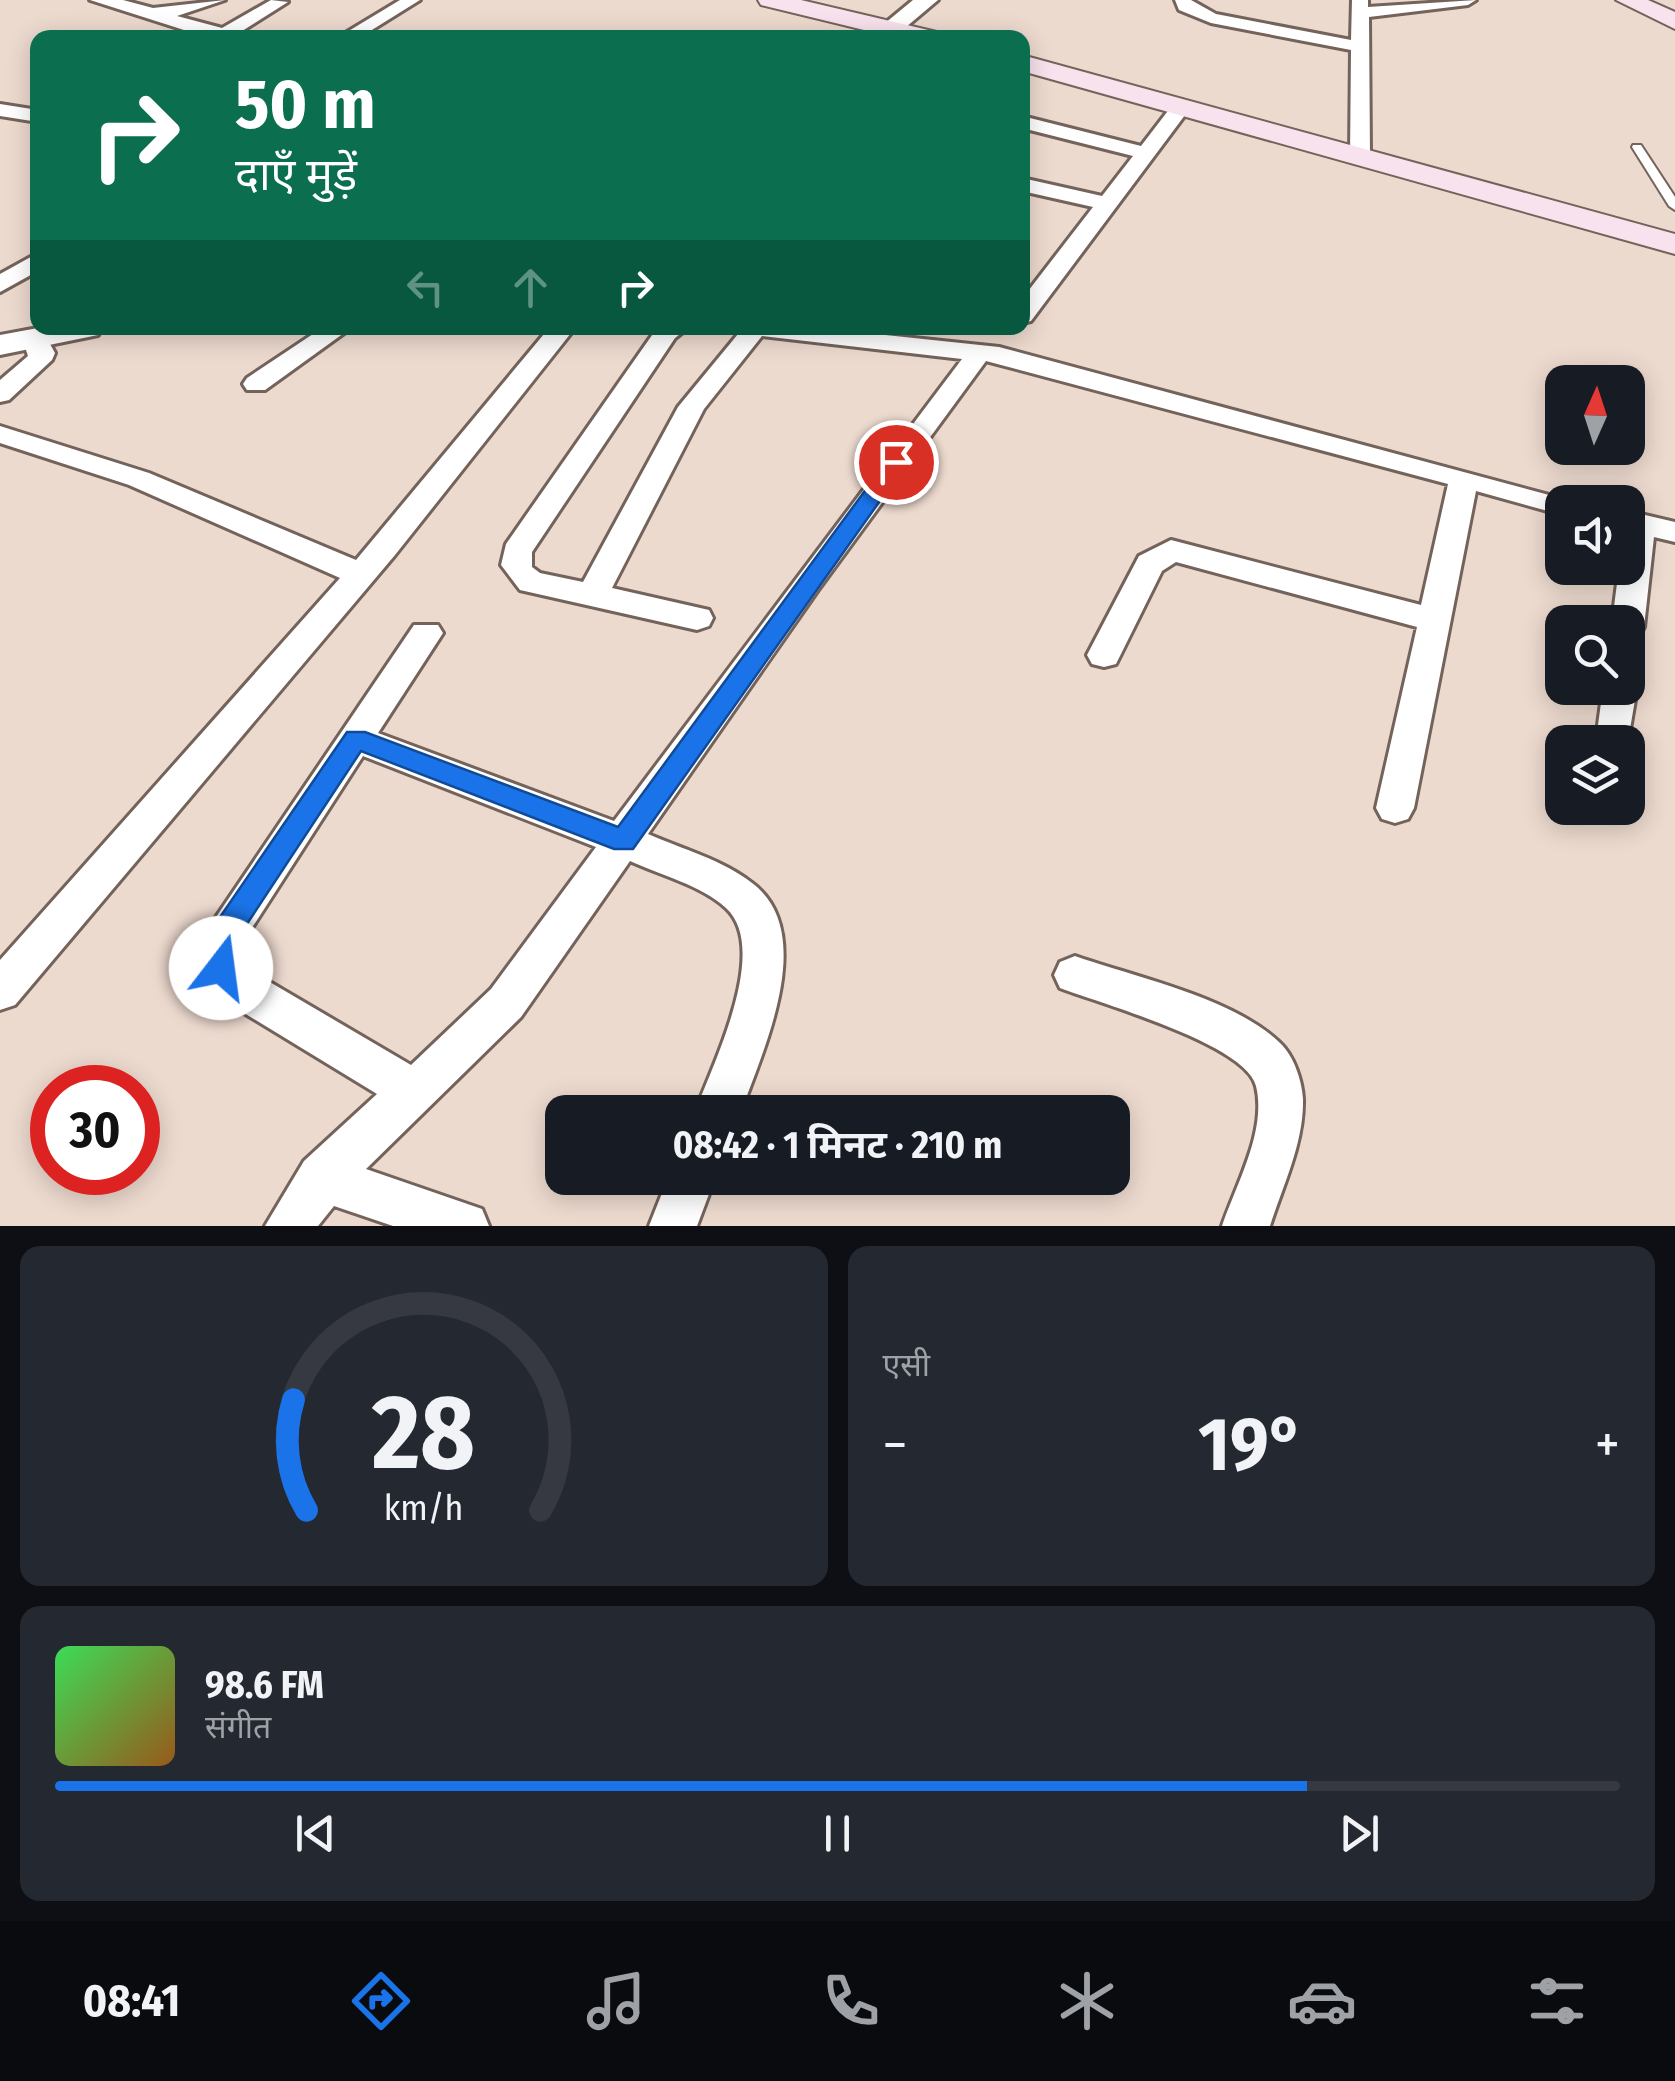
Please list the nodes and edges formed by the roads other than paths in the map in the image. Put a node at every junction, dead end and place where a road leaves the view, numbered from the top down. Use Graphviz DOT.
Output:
graph roads {
  1 [pos="98,0"];
  2 [pos="217,0"];
  3 [pos="412,0"];
  4 [pos="770,0"];
  5 [pos="927,0"];
  6 [pos="1183,0"];
  7 [pos="1468,0"];
  8 [pos="1628,0"];
  9 [pos="280,2"];
  10 [pos="1360,7"];
  11 [pos="144,13"];
  12 [pos="1675,21"];
  13 [pos="193,30"];
  14 [pos="229,30"];
  15 [pos="359,30"];
  16 [pos="879,30"];
  17 [pos="889,30"];
  18 [pos="1360,46"];
  19 [pos="1030,65"];
  20 [pos="1181,107"];
  21 [pos="0,110"];
  22 [pos="30,115"];
  23 [pos="1030,124"];
  24 [pos="1637,147"];
  25 [pos="1146,153"];
  26 [pos="1360,158"];
  27 [pos="1030,186"];
  28 [pos="1107,204"];
  29 [pos="1675,206"];
  30 [pos="1675,244"];
  31 [pos="30,265"];
  32 [pos="0,285"];
  33 [pos="1030,305"];
  34 [pos="48,335"];
  35 [pos="328,335"];
  36 [pos="556,335"];
  37 [pos="665,335"];
  38 [pos="750,335"];
  39 [pos="889,335"];
  40 [pos="1008,335"];
  41 [pos="11,342"];
  42 [pos="989,353"];
  43 [pos="256,384"];
  44 [pos="0,394"];
  45 [pos="0,434"];
  46 [pos="1464,478"];
  47 [pos="1545,500"];
  48 [pos="1645,525"];
  49 [pos="1675,532"];
  50 [pos="360,575"];
  51 [pos="592,595"];
  52 [pos="697,618"];
  53 [pos="1434,620"];
  54 [pos="426,632"];
  55 [pos="1104,656"];
  56 [pos="1618,705"];
  57 [pos="1616,725"];
  58 [pos="356,738"];
  59 [pos="1395,808"];
  60 [pos="624,841"];
  61 [pos="1074,975"];
  62 [pos="0,991"];
  63 [pos="415,1092"];
  64 [pos="724,1095"];
  65 [pos="321,1178"];
  66 [pos="685,1195"];
  67 [pos="289,1226"];
  68 [pos="465,1226"];
  69 [pos="673,1226"];
  70 [pos="1246,1226"];
  1 -- 11 [label="street"];
  2 -- 11 [label="street"];
  3 -- 15 [label="street"];
  4 -- 16 [label="main road"];
  5 -- 17 [label="street"];
  6 -- 18 [label="street"];
  7 -- 10 [label="street"];
  8 -- 12 [label="main road"];
  9 -- 14 [label="street"];
  10 -- 18 [label="street"];
  11 -- 13 [label="street"];
  18 -- 26 [label="street"];
  19 -- 20 [label="main road"];
  20 -- 25 [label="street"];
  20 -- 26 [label="main road"];
  21 -- 22 [label="street"];
  23 -- 25 [label="street"];
  24 -- 29 [label="lane"];
  25 -- 28 [label="street"];
  26 -- 30 [label="main road"];
  27 -- 28 [label="street"];
  28 -- 33 [label="street"];
  31 -- 32 [label="street"];
  34 -- 41 [label="street"];
  35 -- 43 [label="street"];
  36 -- 50 [label="street"];
  37 -- 51 [label="street"];
  38 -- 51 [label="street"];
  39 -- 42 [label="street"];
  40 -- 42 [label="street"];
  41 -- 44 [label="street"];
  42 -- 46 [label="street"];
  42 -- 60 [label="street"];
  45 -- 50 [label="street"];
  46 -- 47 [label="street"];
  46 -- 53 [label="street"];
  48 -- 49 [label="street"];
  50 -- 62 [label="street"];
  51 -- 52 [label="street"];
  53 -- 55 [label="street"];
  53 -- 59 [label="street"];
  54 -- 58 [label="street"];
  56 -- 57 [label="street"];
  58 -- 60 [label="street"];
  58 -- 63 [label="street"];
  60 -- 63 [label="street"];
  60 -- 64 [label="street"];
  61 -- 70 [label="street"];
  63 -- 65 [label="street"];
  65 -- 67 [label="street"];
  65 -- 68 [label="street"];
  66 -- 69 [label="street"];
}
